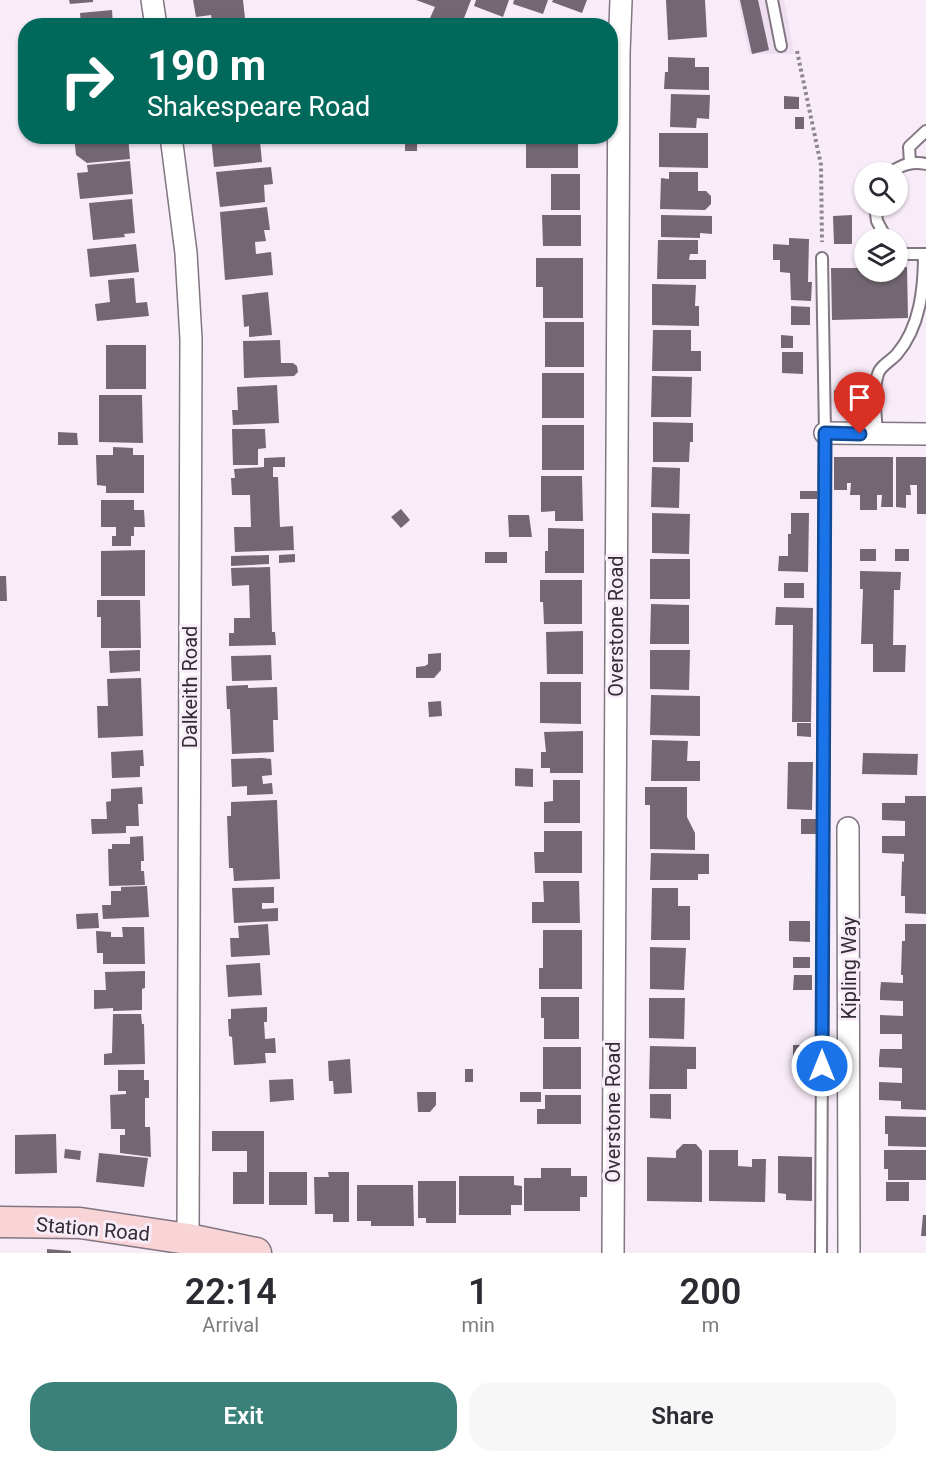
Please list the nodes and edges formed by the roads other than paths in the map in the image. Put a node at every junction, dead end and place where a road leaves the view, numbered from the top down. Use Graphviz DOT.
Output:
graph roads {
  1 [pos="152,0"];
  2 [pos="621,0"];
  3 [pos="772,0"];
  4 [pos="155,18"];
  5 [pos="781,46"];
  6 [pos="926,131"];
  7 [pos="172,144"];
  8 [pos="910,164"];
  9 [pos="926,164"];
  10 [pos="908,254"];
  11 [pos="925,254"];
  12 [pos="822,258"];
  13 [pos="825,433"];
  14 [pos="878,434"];
  15 [pos="926,434"];
  16 [pos="848,828"];
  17 [pos="0,1222"];
  18 [pos="188,1239"];
  19 [pos="256,1253"];
  20 [pos="613,1253"];
  21 [pos="820,1253"];
  22 [pos="849,1253"];
  1 -- 4 [label="street"];
  2 -- 20 [label="street, Overstone Road"];
  3 -- 5 [label="lane"];
  6 -- 8 [label="lane"];
  7 -- 18 [label="street, Dalkeith Road"];
  8 -- 9 [label="lane"];
  10 -- 11 [label="lane"];
  11 -- 14 [label="lane"];
  12 -- 13 [label="lane"];
  13 -- 14 [label="street"];
  13 -- 21 [label="lane"];
  14 -- 15 [label="street"];
  16 -- 22 [label="street, Kipling Way"];
  17 -- 18 [label="main road, Station Road"];
  18 -- 19 [label="main road, Station Road"];
}
